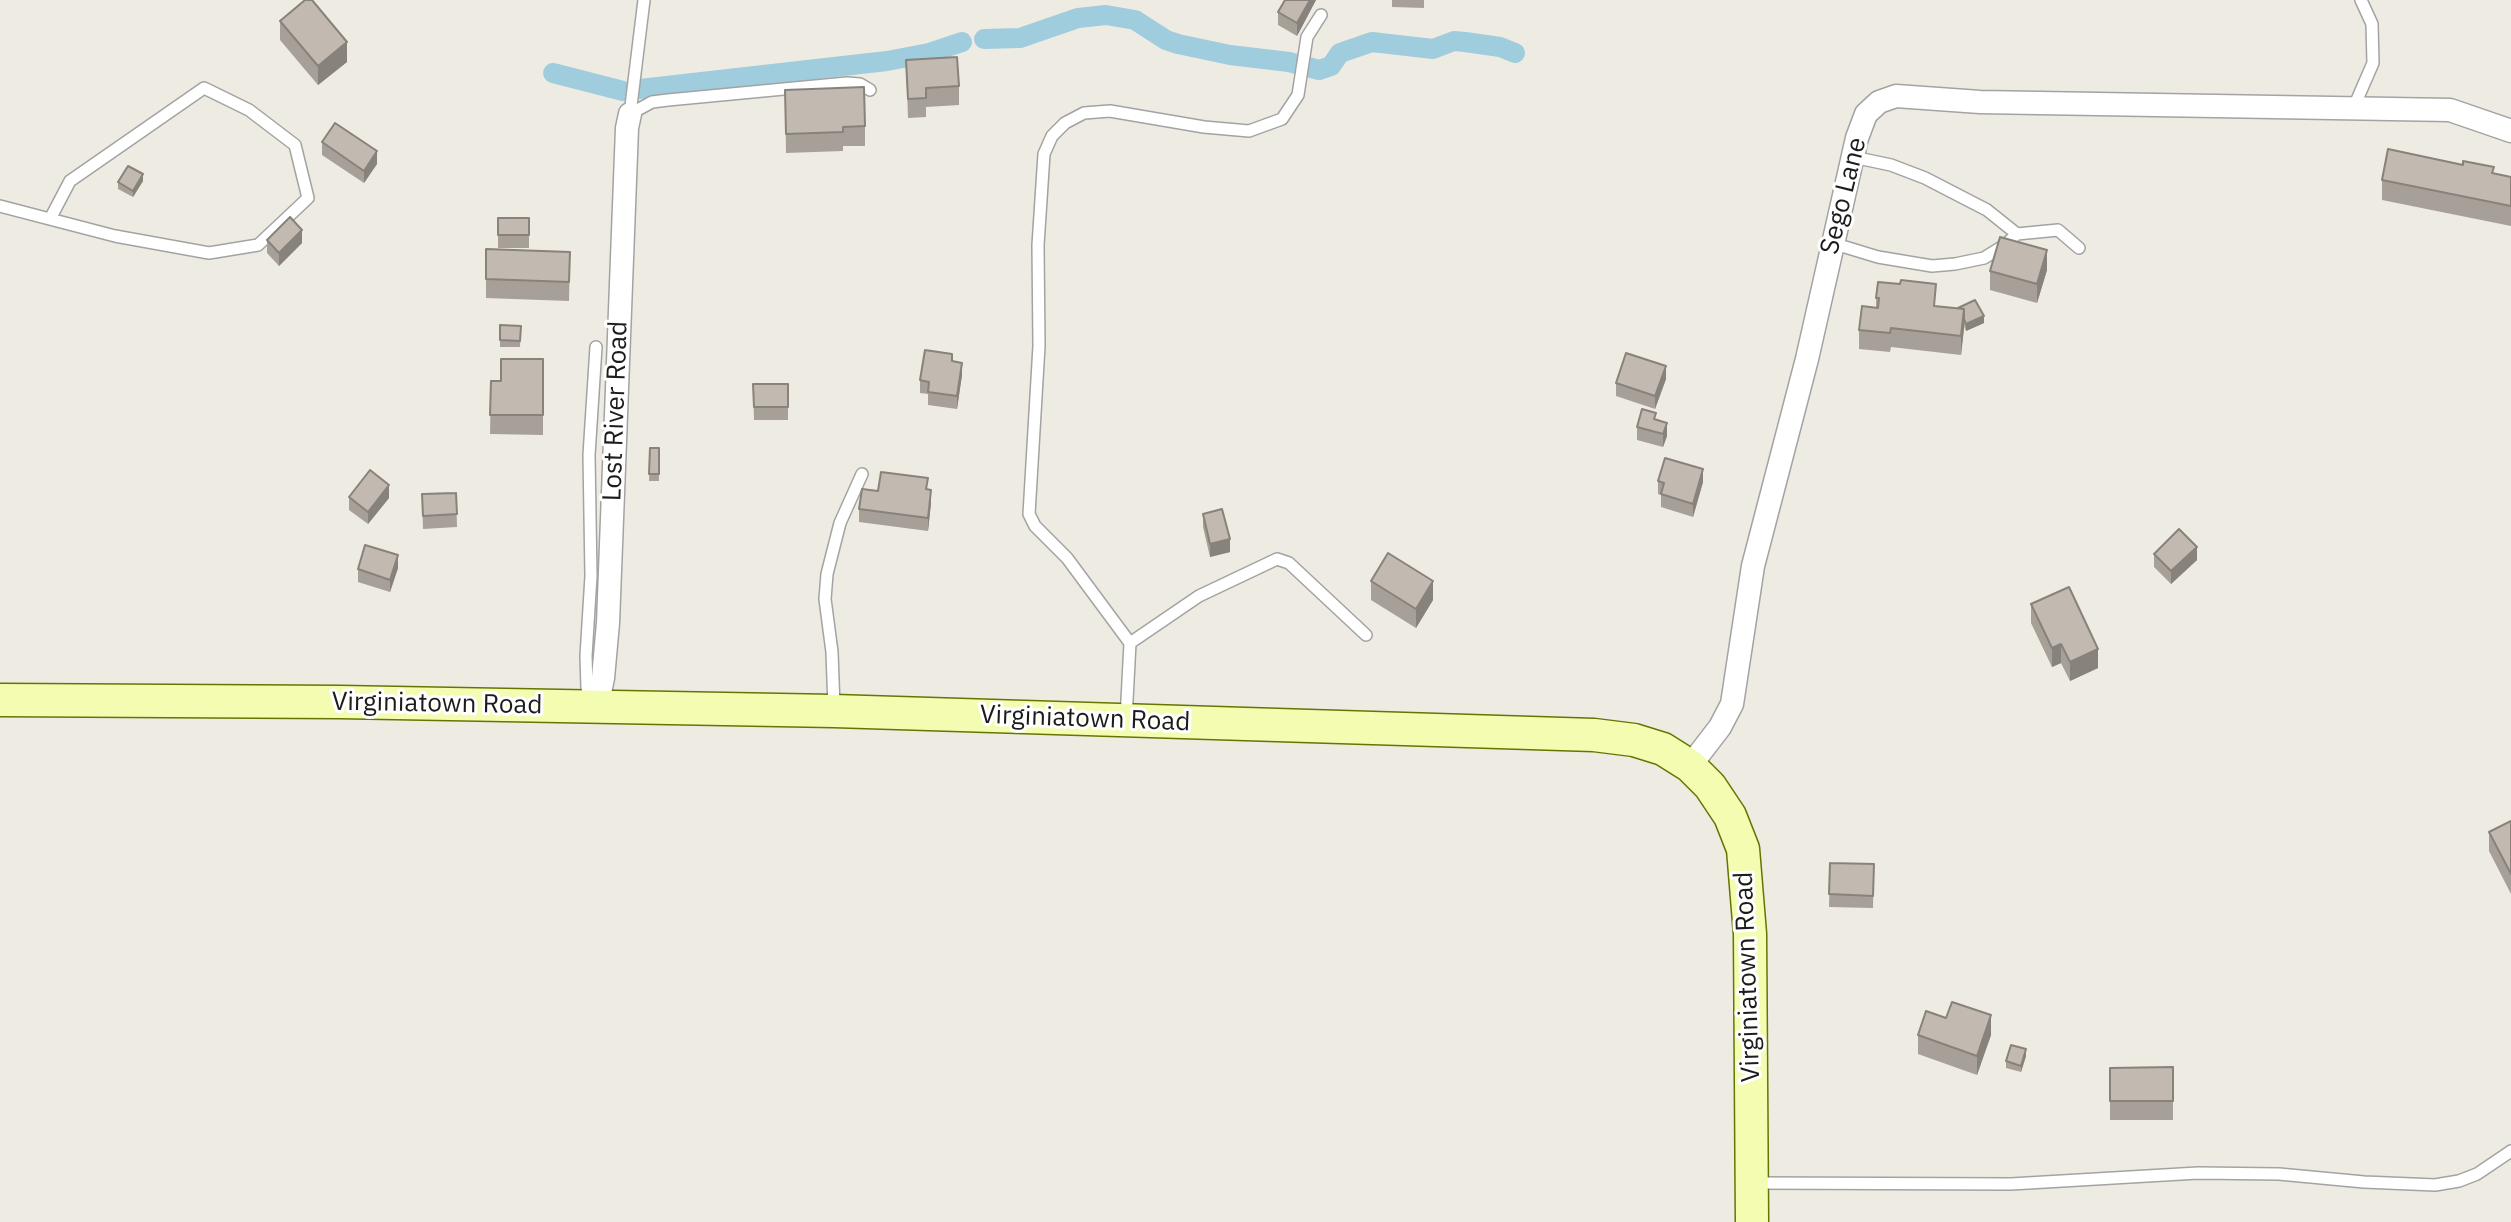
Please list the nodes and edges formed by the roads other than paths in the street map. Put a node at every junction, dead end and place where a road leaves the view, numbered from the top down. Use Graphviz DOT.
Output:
graph roads {
  1 [pos="644,0"];
  2 [pos="2361,0"];
  3 [pos="1321,15"];
  4 [pos="870,90"];
  5 [pos="2352,109"];
  6 [pos="630,114"];
  7 [pos="2511,131"];
  8 [pos="1853,157"];
  9 [pos="0,206"];
  10 [pos="50,219"];
  11 [pos="2017,234"];
  12 [pos="1832,243"];
  13 [pos="2079,248"];
  14 [pos="596,347"];
  15 [pos="862,474"];
  16 [pos="1366,635"];
  17 [pos="1130,643"];
  18 [pos="0,700"];
  19 [pos="597,707"];
  20 [pos="834,711"];
  21 [pos="1126,720"];
  22 [pos="1690,766"];
  23 [pos="2511,1151"];
  24 [pos="1751,1183"];
  25 [pos="1752,1222"];
  1 -- 6 [label="lane"];
  2 -- 5 [label="lane"];
  3 -- 17 [label="lane"];
  4 -- 6 [label="lane"];
  5 -- 7 [label="street, Sego Lane"];
  5 -- 8 [label="street, Sego Lane"];
  6 -- 19 [label="street, Lost River Road"];
  8 -- 11 [label="lane"];
  8 -- 12 [label="street, Sego Lane"];
  9 -- 10 [label="lane"];
  10 -- 10 [label="lane"];
  11 -- 12 [label="lane"];
  11 -- 13 [label="lane"];
  12 -- 22 [label="street, Sego Lane"];
  14 -- 19 [label="lane"];
  15 -- 20 [label="lane"];
  16 -- 17 [label="lane"];
  17 -- 21 [label="lane"];
  18 -- 19 [label="street, Virginiatown Road"];
  19 -- 20 [label="street, Virginiatown Road"];
  20 -- 21 [label="street, Virginiatown Road"];
  21 -- 22 [label="street, Virginiatown Road"];
  22 -- 24 [label="street, Virginiatown Road"];
  23 -- 24 [label="lane"];
  24 -- 25 [label="street, Virginiatown Road"];
}
